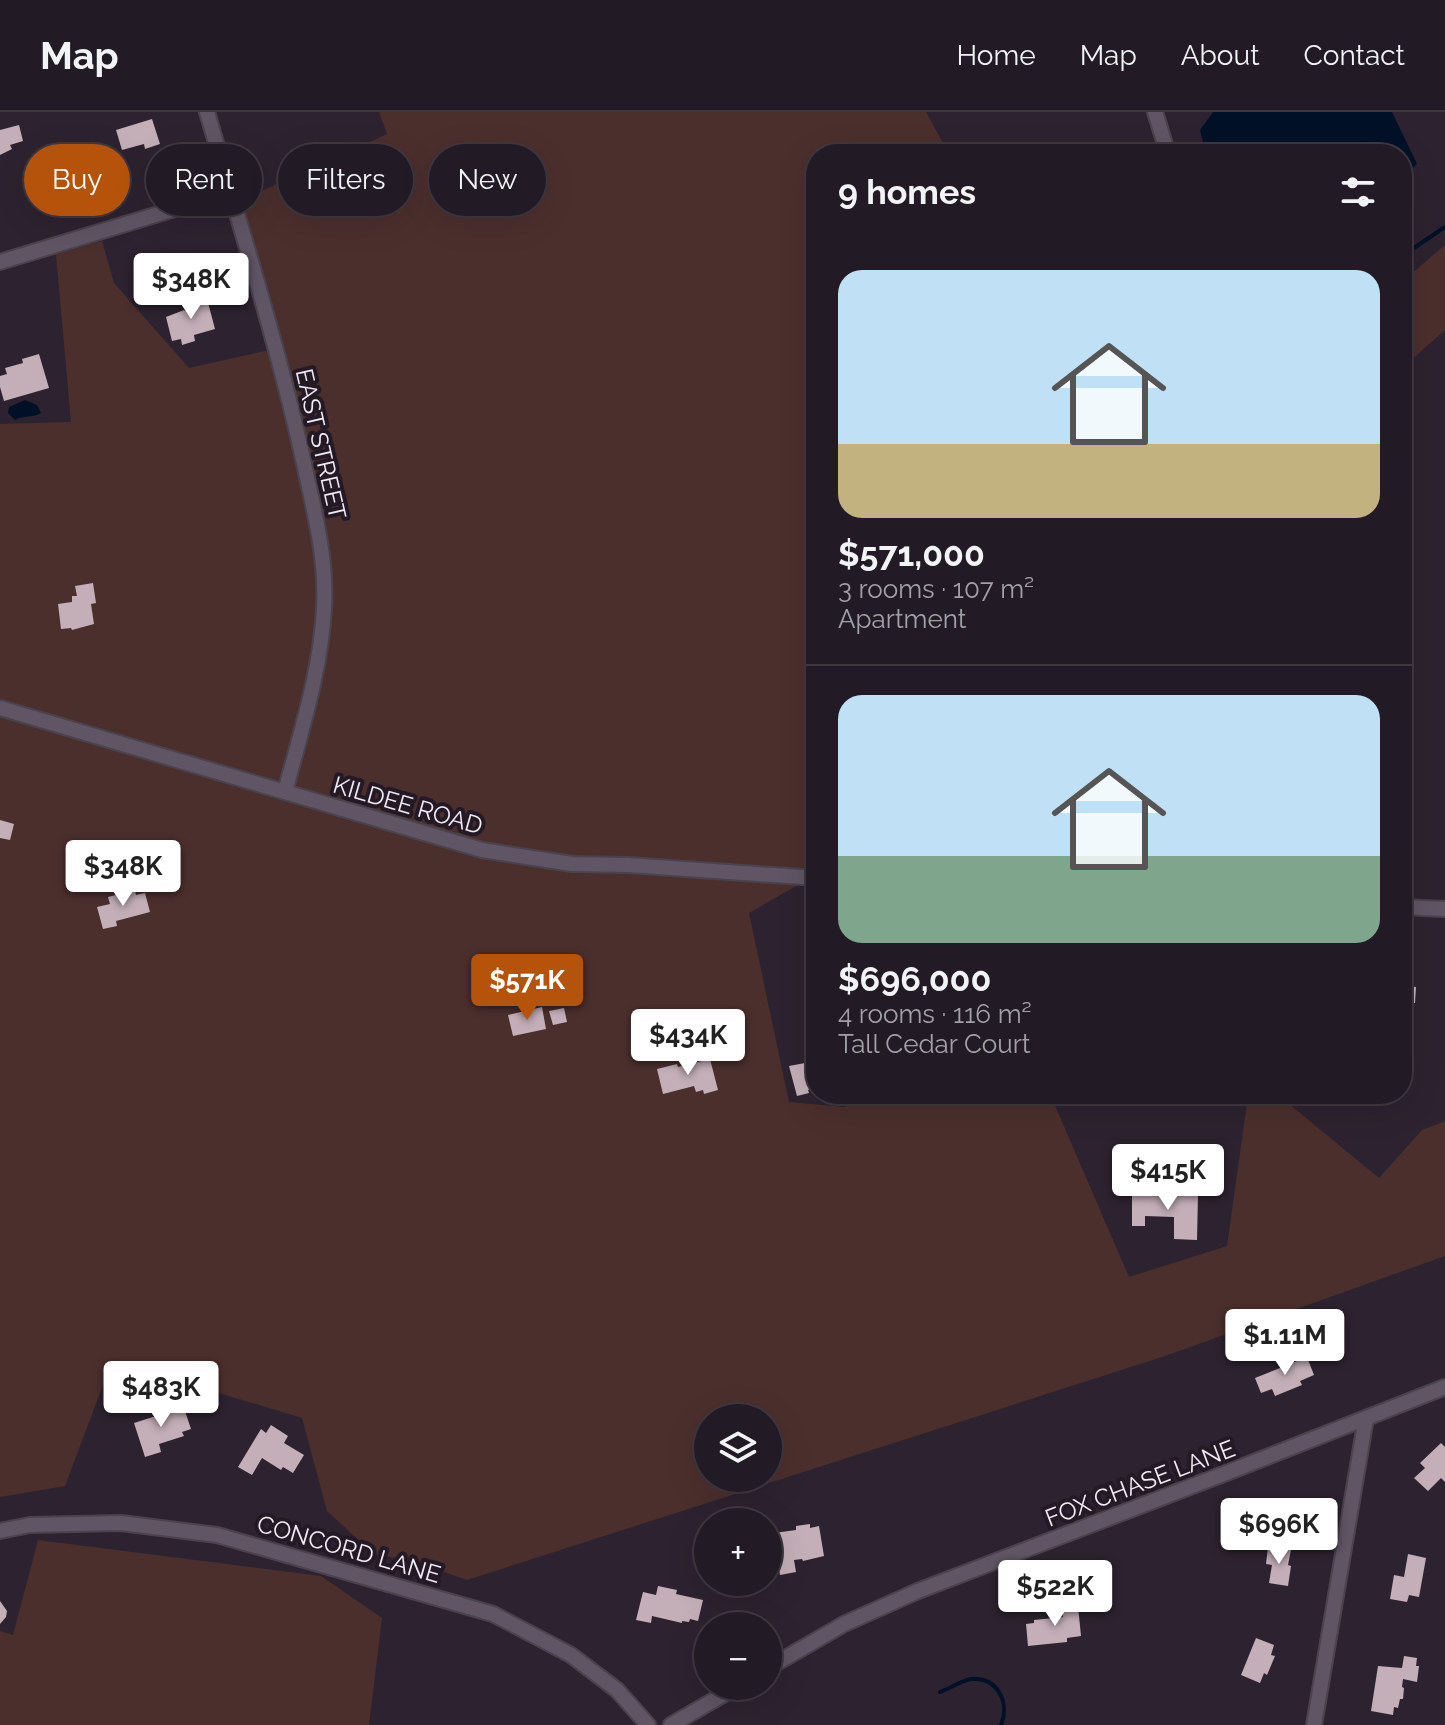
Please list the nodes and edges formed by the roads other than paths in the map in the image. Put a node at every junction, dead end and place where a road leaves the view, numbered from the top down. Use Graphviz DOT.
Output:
graph roads {
  1 [pos="207,112"];
  2 [pos="1155,112"];
  3 [pos="217,144"];
  4 [pos="1165,144"];
  5 [pos="152,216"];
  6 [pos="238,216"];
  7 [pos="0,262"];
  8 [pos="0,708"];
  9 [pos="285,792"];
  10 [pos="806,877"];
  11 [pos="1412,907"];
  12 [pos="1445,909"];
  13 [pos="1445,1387"];
  14 [pos="1366,1418"];
  15 [pos="0,1531"];
  16 [pos="782,1660"];
  17 [pos="714,1700"];
  18 [pos="648,1725"];
  19 [pos="671,1725"];
  20 [pos="1314,1725"];
  1 -- 3 [label="street, EAST STREET"];
  2 -- 4 [label="street"];
  5 -- 7 [label="street"];
  6 -- 9 [label="street, EAST STREET"];
  8 -- 9 [label="street, KILDEE ROAD"];
  9 -- 10 [label="street, KILDEE ROAD"];
  11 -- 12 [label="street"];
  13 -- 14 [label="street, FOX CHASE LANE"];
  14 -- 16 [label="street, FOX CHASE LANE"];
  14 -- 20 [label="street"];
  15 -- 18 [label="street, CONCORD LANE"];
  17 -- 19 [label="street"];
}
